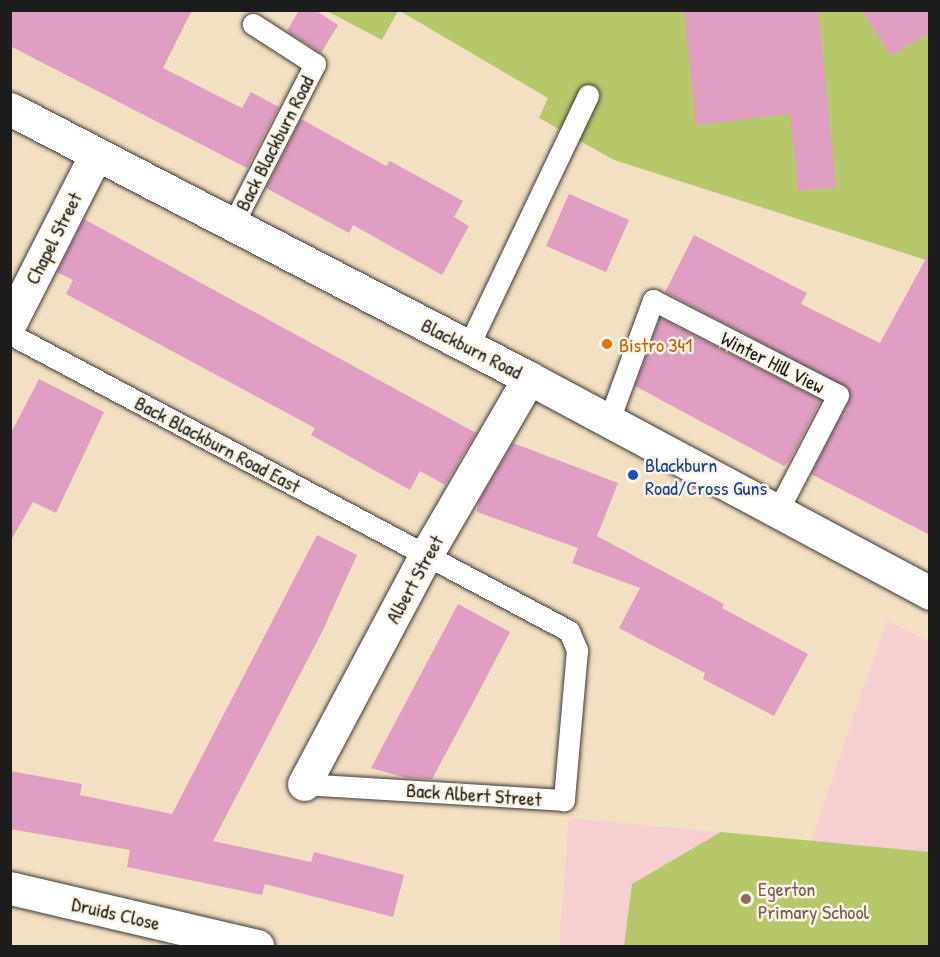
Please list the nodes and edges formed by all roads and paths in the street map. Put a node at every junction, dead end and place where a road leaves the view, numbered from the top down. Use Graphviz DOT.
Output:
graph roads {
  1 [pos="253,24"];
  2 [pos="588,95"];
  3 [pos="10,110"];
  4 [pos="96,154"];
  5 [pos="233,224"];
  6 [pos="10,323"];
  7 [pos="10,334"];
  8 [pos="468,347"];
  9 [pos="529,378"];
  10 [pos="608,423"];
  11 [pos="776,514"];
  12 [pos="426,555"];
  13 [pos="930,593"];
  14 [pos="304,784"];
  15 [pos="10,888"];
  16 [pos="257,946"];
  1 -- 5 [label="lane, Back Blackburn Road"];
  2 -- 8 [label="lane"];
  3 -- 4 [label="main road, Blackburn Road"];
  4 -- 5 [label="main road, Blackburn Road"];
  4 -- 6 [label="main road, Chapel Street"];
  5 -- 8 [label="main road, Blackburn Road"];
  7 -- 12 [label="lane, Back Blackburn Road East"];
  8 -- 9 [label="main road, Blackburn Road"];
  9 -- 10 [label="main road, Blackburn Road"];
  9 -- 12 [label="main road, Albert Street"];
  10 -- 11 [label="main road, Blackburn Road"];
  10 -- 11 [label="lane, Winter Hill View"];
  11 -- 13 [label="main road, Blackburn Road"];
  12 -- 14 [label="main road, Albert Street"];
  12 -- 14 [label="lane, Back Albert Street"];
  15 -- 16 [label="main road, Druids Close"];
}
